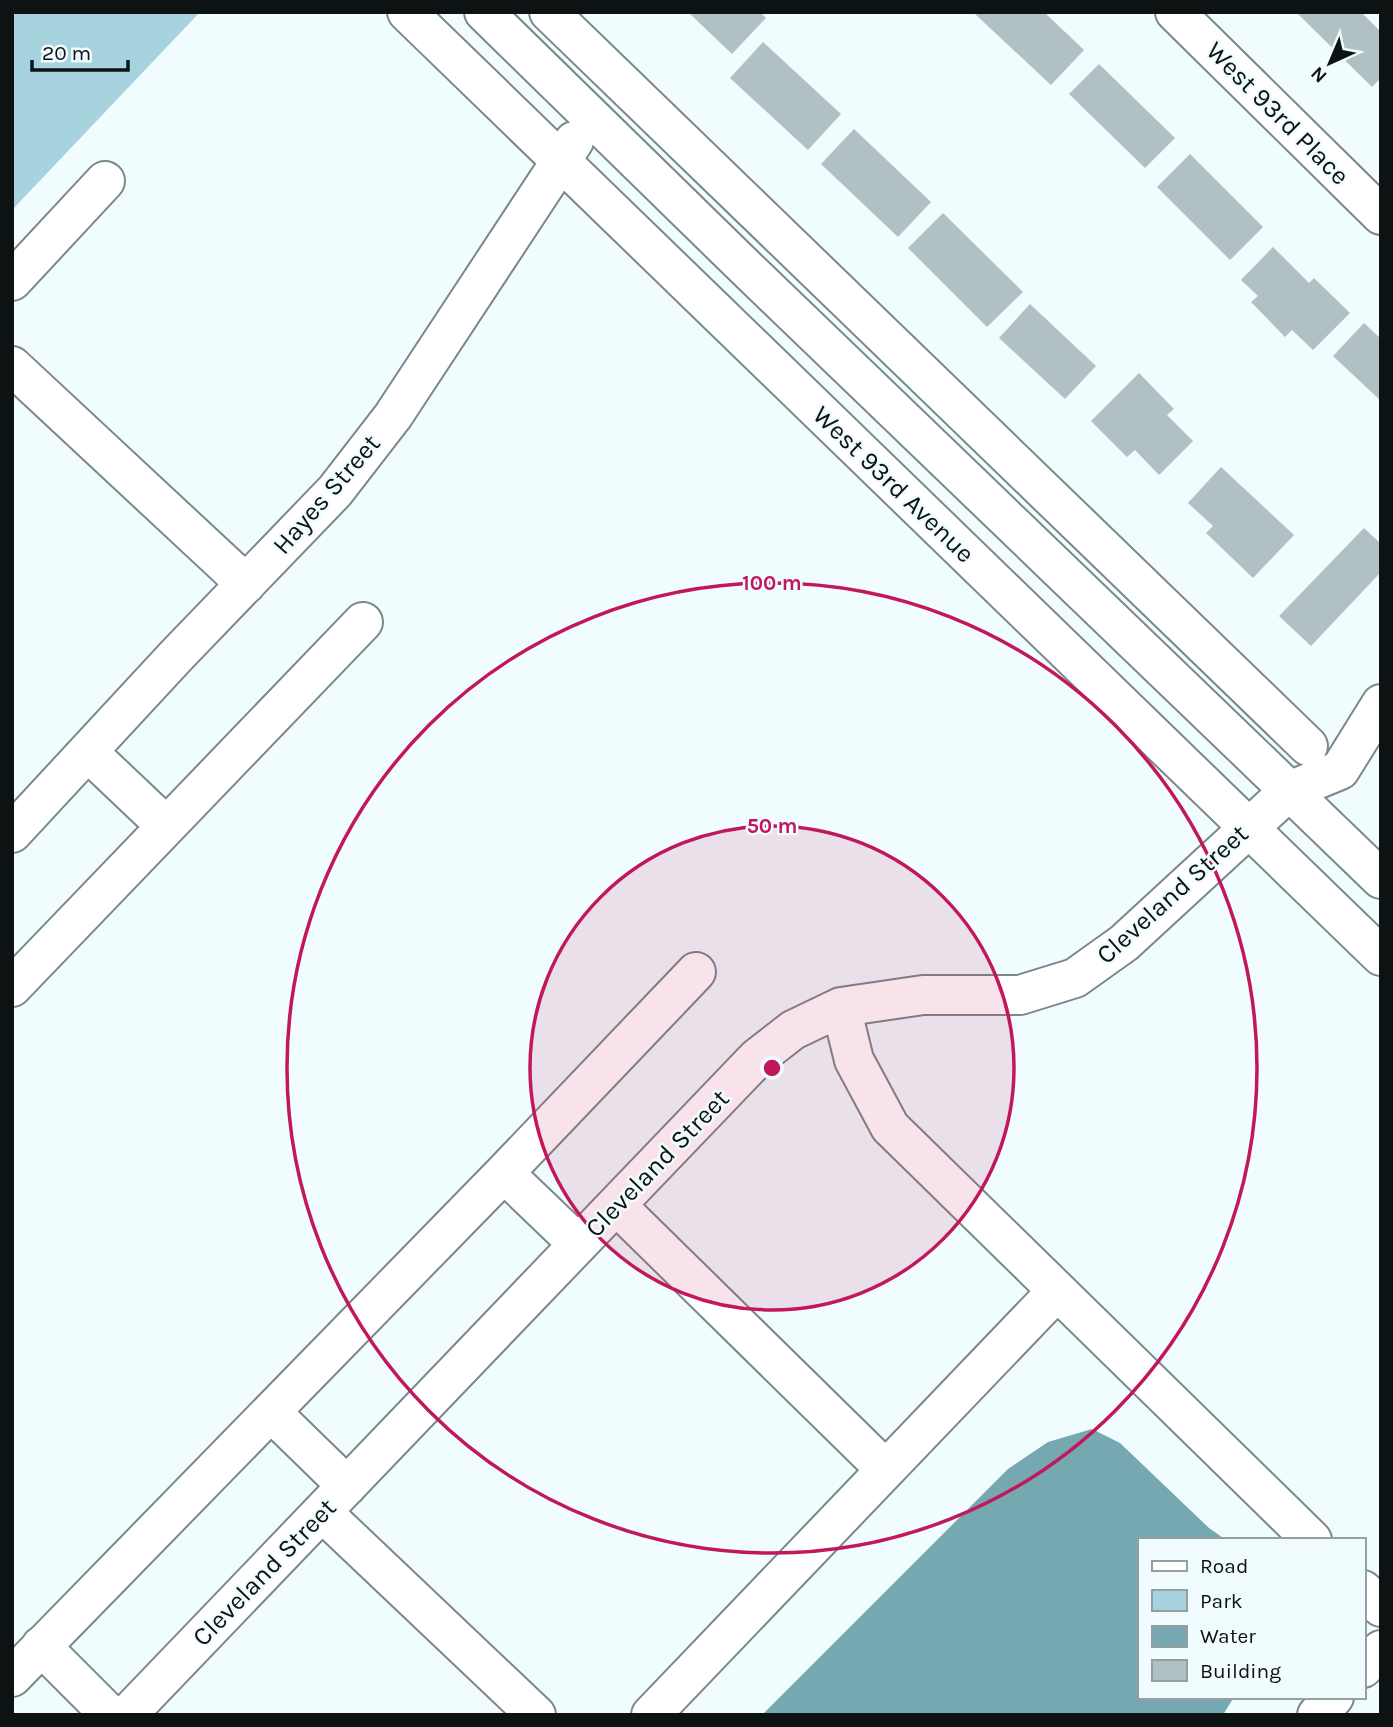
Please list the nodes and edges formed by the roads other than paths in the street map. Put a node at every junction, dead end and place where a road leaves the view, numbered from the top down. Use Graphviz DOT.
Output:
graph roads {
  1 [pos="407,12"];
  2 [pos="484,12"];
  3 [pos="549,12"];
  4 [pos="1175,12"];
  5 [pos="591,116"];
  6 [pos="561,162"];
  7 [pos="105,180"];
  8 [pos="1381,215"];
  9 [pos="12,281"];
  10 [pos="12,366"];
  11 [pos="246,584"];
  12 [pos="363,622"];
  13 [pos="1381,696"];
  14 [pos="1381,704"];
  15 [pos="1308,746"];
  16 [pos="88,752"];
  17 [pos="1289,791"];
  18 [pos="166,826"];
  19 [pos="1247,828"];
  20 [pos="12,833"];
  21 [pos="1381,880"];
  22 [pos="1381,956"];
  23 [pos="696,972"];
  24 [pos="12,987"];
  25 [pos="841,1007"];
  26 [pos="504,1173"];
  27 [pos="616,1205"];
  28 [pos="578,1244"];
  29 [pos="1056,1292"];
  30 [pos="271,1412"];
  31 [pos="885,1469"];
  32 [pos="334,1499"];
  33 [pos="1310,1538"];
  34 [pos="1365,1592"];
  35 [pos="1381,1607"];
  36 [pos="41,1646"];
  37 [pos="1381,1650"];
  38 [pos="1365,1666"];
  39 [pos="12,1677"];
  40 [pos="1332,1699"];
  41 [pos="110,1715"];
  42 [pos="127,1715"];
  43 [pos="536,1715"];
  44 [pos="651,1715"];
  45 [pos="1317,1715"];
  1 -- 6 [label="street, West 93rd Avenue"];
  2 -- 5 [label="street, West 93rd Avenue"];
  3 -- 15 [label="street"];
  4 -- 8 [label="street, West 93rd Place"];
  5 -- 6 [label="street, Hayes Street"];
  5 -- 17 [label="street, West 93rd Avenue"];
  6 -- 11 [label="street, Hayes Street"];
  6 -- 19 [label="street, West 93rd Avenue"];
  7 -- 9 [label="street"];
  10 -- 11 [label="street"];
  11 -- 16 [label="street, Hayes Street"];
  12 -- 18 [label="street"];
  13 -- 15 [label="street"];
  14 -- 17 [label="street, Cleveland Street"];
  15 -- 17 [label="street, Cleveland Street"];
  16 -- 18 [label="street"];
  16 -- 20 [label="street, Hayes Street"];
  17 -- 19 [label="street, Cleveland Street"];
  17 -- 21 [label="street, West 93rd Avenue"];
  18 -- 24 [label="street"];
  19 -- 22 [label="street, West 93rd Avenue"];
  19 -- 25 [label="street, Cleveland Street"];
  23 -- 26 [label="street"];
  25 -- 27 [label="street, Cleveland Street"];
  25 -- 29 [label="street"];
  26 -- 28 [label="street"];
  26 -- 30 [label="street"];
  27 -- 28 [label="street, Cleveland Street"];
  27 -- 31 [label="street"];
  28 -- 32 [label="street, Cleveland Street"];
  29 -- 31 [label="street"];
  29 -- 33 [label="street"];
  30 -- 32 [label="street"];
  30 -- 36 [label="street"];
  31 -- 44 [label="street"];
  32 -- 42 [label="street, Cleveland Street"];
  32 -- 43 [label="street"];
  34 -- 35 [label="street"];
  36 -- 39 [label="street"];
  36 -- 41 [label="street"];
  37 -- 38 [label="street"];
  40 -- 45 [label="street"];
}
